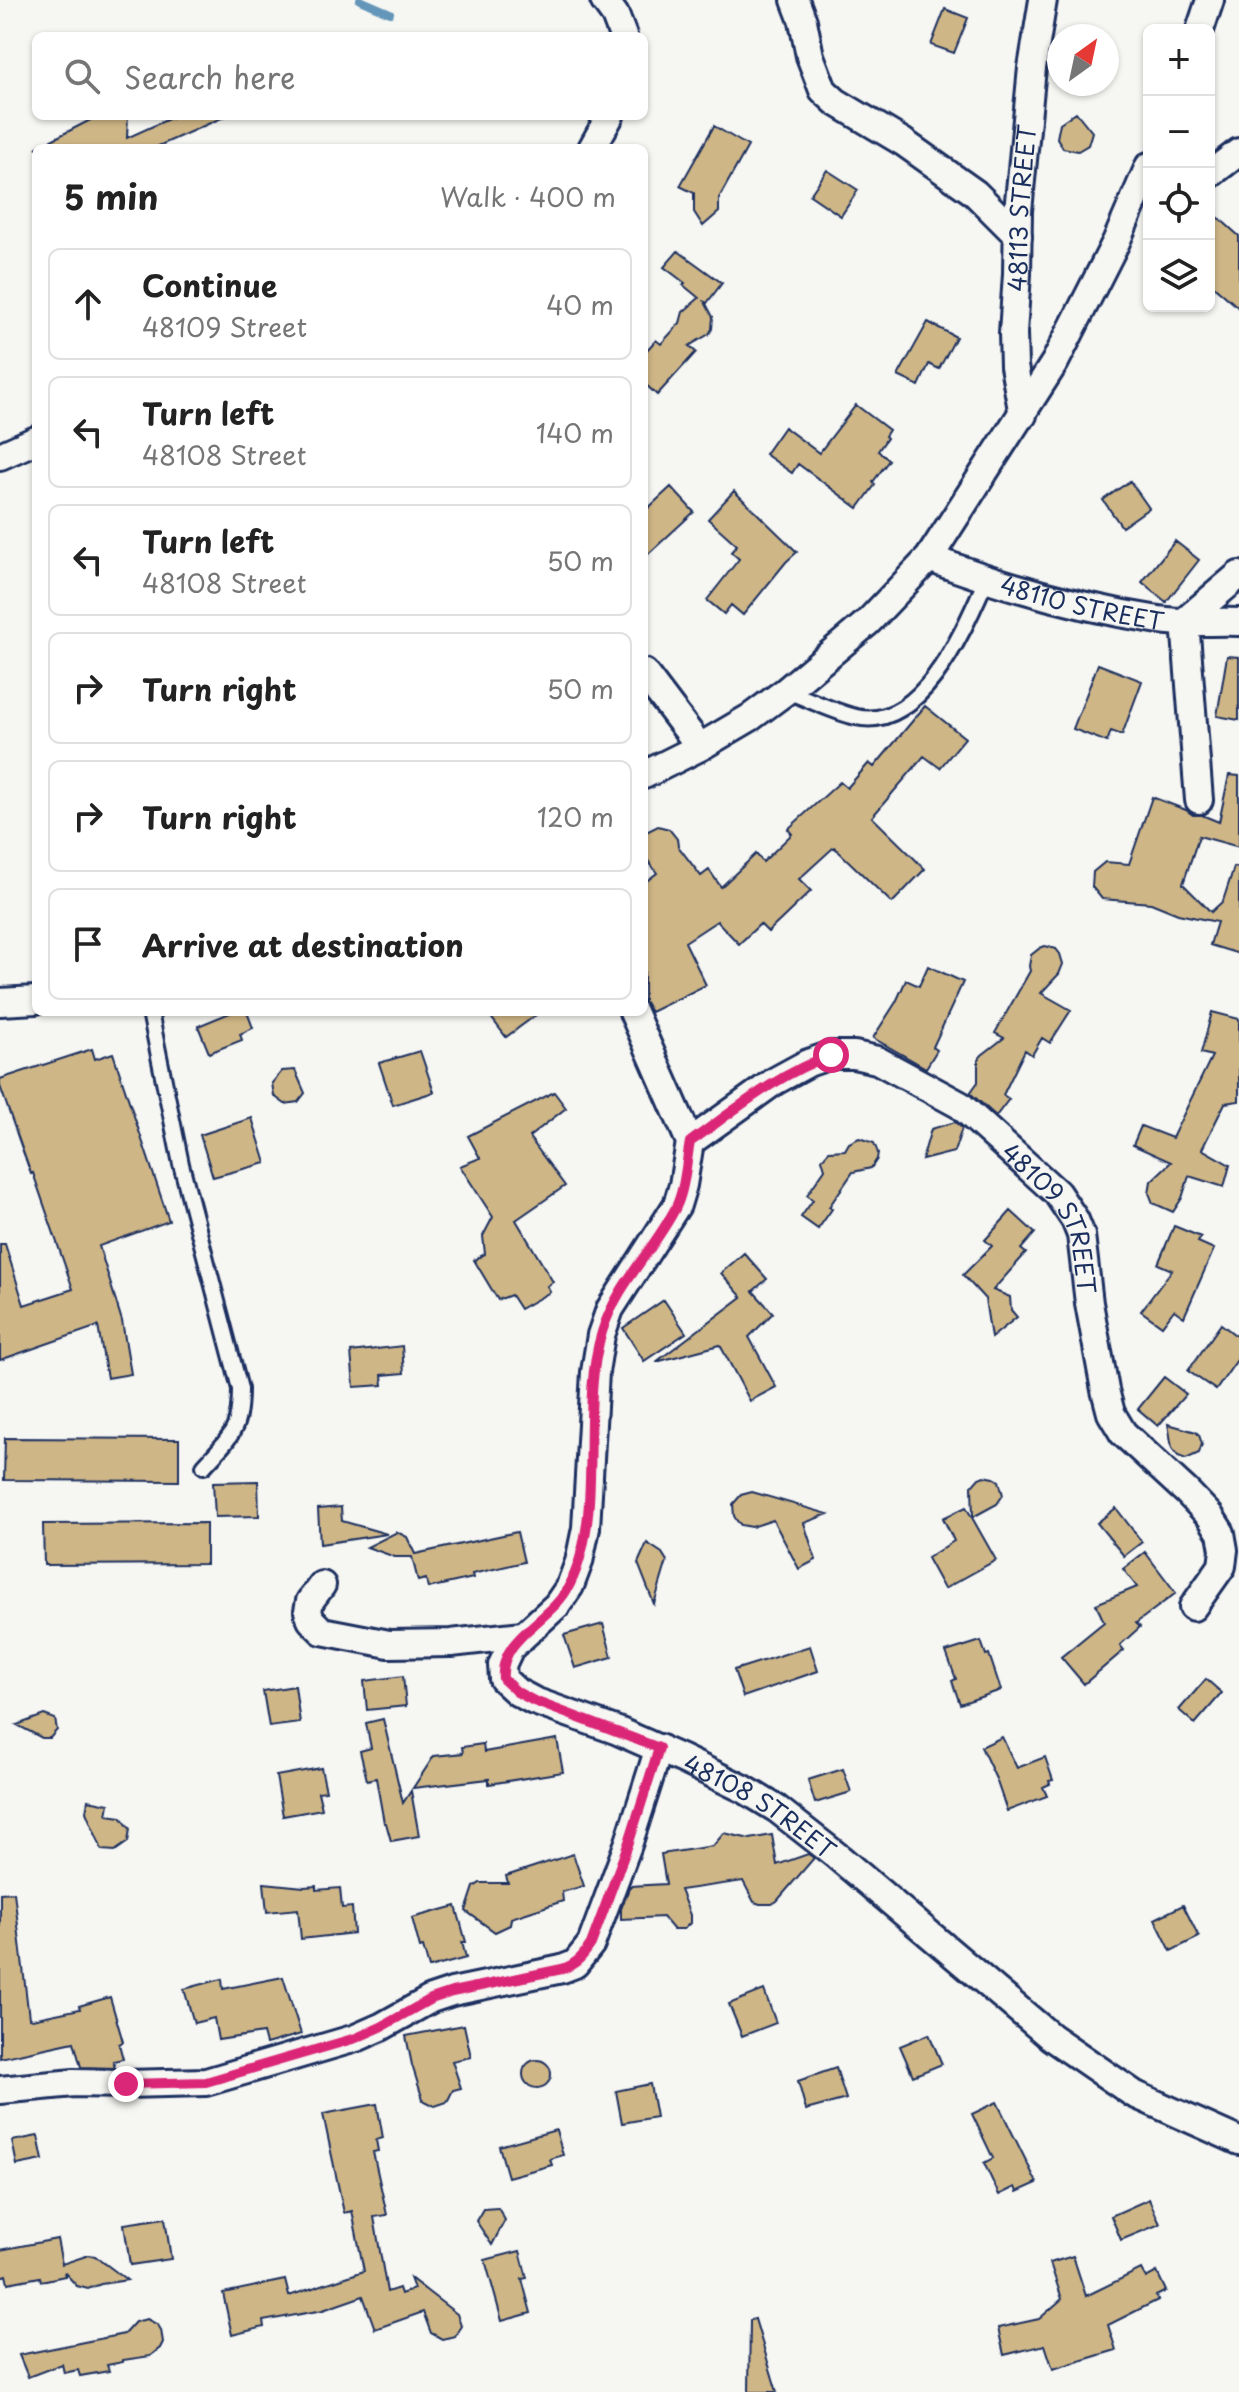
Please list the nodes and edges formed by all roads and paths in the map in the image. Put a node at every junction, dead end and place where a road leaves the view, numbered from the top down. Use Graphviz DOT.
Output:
graph roads {
  1 [pos="604,0"];
  2 [pos="795,0"];
  3 [pos="1043,0"];
  4 [pos="1210,0"];
  5 [pos="1202,24"];
  6 [pos="621,32"];
  7 [pos="608,120"];
  8 [pos="594,144"];
  9 [pos="1239,152"];
  10 [pos="1215,170"];
  11 [pos="1143,187"];
  12 [pos="1018,236"];
  13 [pos="1023,415"];
  14 [pos="32,443"];
  15 [pos="0,456"];
  16 [pos="929,558"];
  17 [pos="1239,575"];
  18 [pos="986,580"];
  19 [pos="1185,621"];
  20 [pos="1239,622"];
  21 [pos="648,678"];
  22 [pos="786,691"];
  23 [pos="700,747"];
  24 [pos="648,773"];
  25 [pos="1199,800"];
  26 [pos="32,1000"];
  27 [pos="0,1002"];
  28 [pos="151,1016"];
  29 [pos="635,1016"];
  30 [pos="690,1142"];
  31 [pos="204,1466"];
  32 [pos="322,1585"];
  33 [pos="1193,1607"];
  34 [pos="523,1635"];
  35 [pos="659,1748"];
  36 [pos="0,2090"];
  37 [pos="1232,2134"];
  1 -- 6 [label="street"];
  2 -- 12 [label="street"];
  3 -- 12 [label="street, 48113 STREET"];
  4 -- 5 [label="street"];
  7 -- 8 [label="street"];
  9 -- 10 [label="street"];
  11 -- 13 [label="street"];
  12 -- 13 [label="street, 48113 STREET"];
  13 -- 16 [label="street"];
  14 -- 15 [label="street"];
  16 -- 18 [label="street, 48110 STREET"];
  16 -- 22 [label="street"];
  17 -- 19 [label="street"];
  18 -- 19 [label="street, 48110 STREET"];
  18 -- 22 [label="lane"];
  19 -- 20 [label="street, 48110 STREET"];
  19 -- 25 [label="street"];
  21 -- 23 [label="street"];
  22 -- 23 [label="street"];
  23 -- 24 [label="street"];
  26 -- 27 [label="street"];
  28 -- 31 [label="lane"];
  29 -- 30 [label="street"];
  30 -- 33 [label="street, 48109 STREET"];
  30 -- 34 [label="street, 48108 STREET"];
  32 -- 34 [label="street"];
  34 -- 35 [label="street, 48108 STREET"];
  35 -- 36 [label="street"];
  35 -- 37 [label="street, 48108 STREET"];
}
